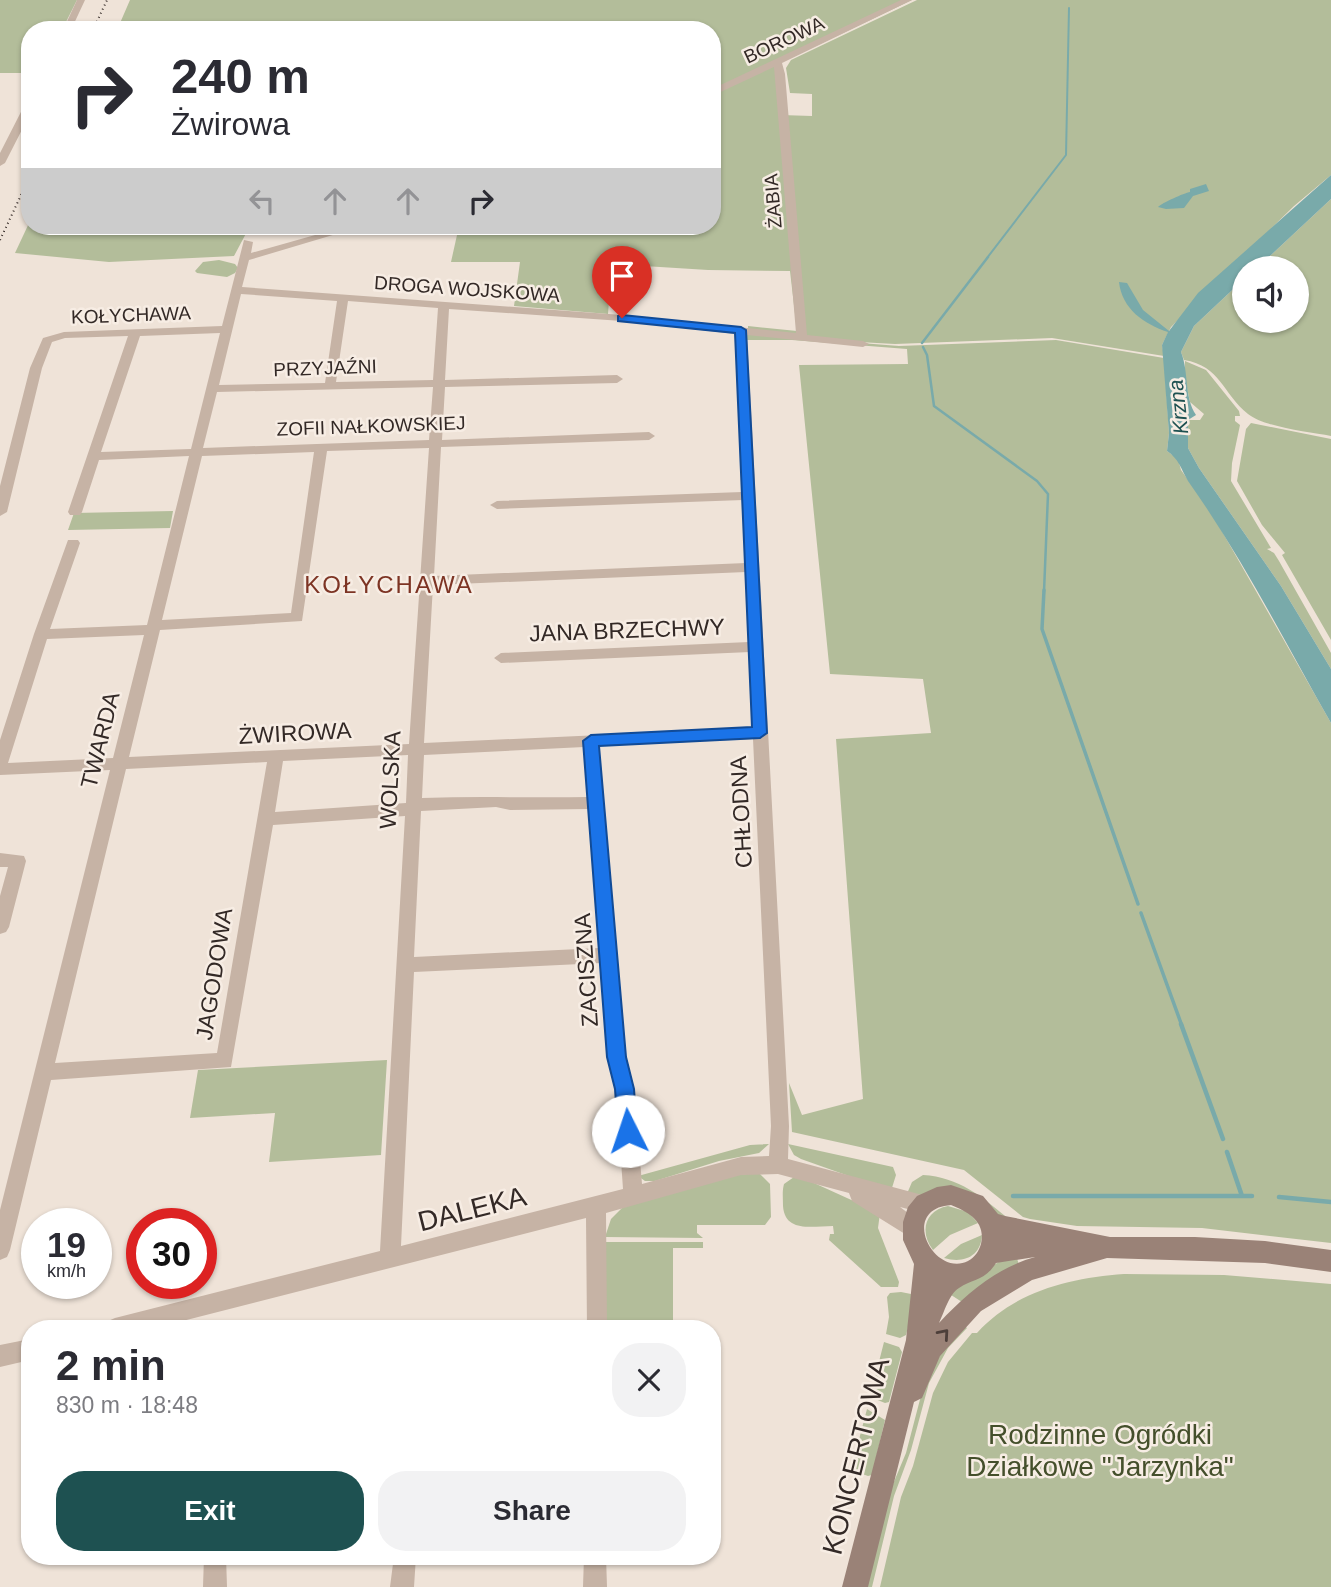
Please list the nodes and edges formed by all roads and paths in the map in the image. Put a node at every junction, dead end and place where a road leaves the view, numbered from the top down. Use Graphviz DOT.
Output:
graph roads {
  1 [pos="81,0"];
  2 [pos="908,0"];
  3 [pos="71,21"];
  4 [pos="777,62"];
  5 [pos="721,89"];
  6 [pos="21,122"];
  7 [pos="0,163"];
  8 [pos="326,235"];
  9 [pos="248,242"];
  10 [pos="244,258"];
  11 [pos="236,290"];
  12 [pos="343,297"];
  13 [pos="444,305"];
  14 [pos="226,329"];
  15 [pos="741,330"];
  16 [pos="135,333"];
  17 [pos="802,338"];
  18 [pos="863,344"];
  19 [pos="617,379"];
  20 [pos="440,382"];
  21 [pos="330,386"];
  22 [pos="212,389"];
  23 [pos="649,436"];
  24 [pos="435,443"];
  25 [pos="321,448"];
  26 [pos="196,452"];
  27 [pos="94,456"];
  28 [pos="747,496"];
  29 [pos="497,505"];
  30 [pos="0,512"];
  31 [pos="75,512"];
  32 [pos="73,543"];
  33 [pos="752,567"];
  34 [pos="426,581"];
  35 [pos="154,627"];
  36 [pos="41,634"];
  37 [pos="756,647"];
  38 [pos="501,658"];
  39 [pos="760,733"];
  40 [pos="591,741"];
  41 [pos="416,750"];
  42 [pos="276,757"];
  43 [pos="119,764"];
  44 [pos="0,766"];
  45 [pos="596,803"];
  46 [pos="414,807"];
  47 [pos="265,819"];
  48 [pos="0,860"];
  49 [pos="1,919"];
  50 [pos="610,955"];
  51 [pos="406,965"];
  52 [pos="44,1072"];
  53 [pos="778,1165"];
  54 [pos="842,1183"];
  55 [pos="634,1195"];
  56 [pos="923,1204"];
  57 [pos="596,1206"];
  58 [pos="990,1221"];
  59 [pos="913,1229"];
  60 [pos="1080,1244"];
  61 [pos="1110,1248"];
  62 [pos="0,1250"];
  63 [pos="993,1253"];
  64 [pos="390,1259"];
  65 [pos="926,1260"];
  66 [pos="1331,1261"];
  67 [pos="958,1274"];
  68 [pos="147,1320"];
  69 [pos="597,1320"];
  70 [pos="918,1340"];
  71 [pos="21,1351"];
  72 [pos="0,1356"];
  73 [pos="893,1438"];
  74 [pos="215,1565"];
  75 [pos="404,1565"];
  76 [pos="595,1565"];
  77 [pos="215,1587"];
  78 [pos="402,1587"];
  79 [pos="595,1587"];
  80 [pos="855,1587"];
  1 -- 3 [label="street"];
  2 -- 4 [label="street, BOROWA"];
  4 -- 5 [label="street, BOROWA"];
  4 -- 17 [label="street, ŻABIA"];
  6 -- 7 [label="street"];
  8 -- 10 [label="street"];
  9 -- 10 [label="street, TWARDA"];
  10 -- 11 [label="street, TWARDA"];
  11 -- 12 [label="street, DROGA WOJSKOWA"];
  11 -- 14 [label="street, TWARDA"];
  12 -- 13 [label="street, DROGA WOJSKOWA"];
  12 -- 21 [label="street"];
  13 -- 15 [label="street, DROGA WOJSKOWA"];
  13 -- 20 [label="street, WOLSKA"];
  14 -- 16 [label="street, KOŁYCHAWA"];
  14 -- 22 [label="street, TWARDA"];
  15 -- 17 [label="street, DROGA WOJSKOWA"];
  15 -- 28 [label="street, CHŁODNA"];
  16 -- 27 [label="street"];
  16 -- 30 [label="street, KOŁYCHAWA"];
  17 -- 18 [label="street, DROGA WOJSKOWA"];
  19 -- 20 [label="street, PRZYJAŹNI"];
  20 -- 21 [label="street, PRZYJAŹNI"];
  20 -- 24 [label="street, WOLSKA"];
  21 -- 22 [label="street, PRZYJAŹNI"];
  22 -- 26 [label="street, TWARDA"];
  23 -- 24 [label="street, ZOFII NAŁKOWSKIEJ"];
  24 -- 25 [label="street, ZOFII NAŁKOWSKIEJ"];
  24 -- 34 [label="street, WOLSKA"];
  25 -- 26 [label="street, ZOFII NAŁKOWSKIEJ"];
  25 -- 35 [label="street"];
  26 -- 27 [label="street, ZOFII NAŁKOWSKIEJ"];
  26 -- 35 [label="street, TWARDA"];
  27 -- 31 [label="street"];
  28 -- 29 [label="street"];
  28 -- 33 [label="street, CHŁODNA"];
  32 -- 36 [label="street"];
  33 -- 34 [label="street"];
  33 -- 37 [label="street, CHŁODNA"];
  34 -- 41 [label="street, WOLSKA"];
  35 -- 36 [label="street"];
  35 -- 43 [label="street, TWARDA"];
  36 -- 44 [label="street"];
  37 -- 38 [label="street, JANA BRZECHWY"];
  37 -- 39 [label="street, CHŁODNA"];
  39 -- 40 [label="street, ŻWIROWA"];
  39 -- 53 [label="street, CHŁODNA"];
  40 -- 41 [label="street, ŻWIROWA"];
  40 -- 45 [label="street, ZACISZNA"];
  41 -- 42 [label="street, ŻWIROWA"];
  41 -- 46 [label="street, WOLSKA"];
  42 -- 43 [label="street, ŻWIROWA"];
  42 -- 47 [label="street, JAGODOWA"];
  43 -- 44 [label="street, ŻWIROWA"];
  43 -- 52 [label="street, TWARDA"];
  45 -- 46 [label="street"];
  45 -- 50 [label="street, ZACISZNA"];
  46 -- 47 [label="street"];
  46 -- 51 [label="street, WOLSKA"];
  47 -- 52 [label="street, JAGODOWA"];
  48 -- 49 [label="street"];
  50 -- 51 [label="street"];
  50 -- 55 [label="street, ZACISZNA"];
  51 -- 64 [label="street, WOLSKA"];
  52 -- 62 [label="street, TWARDA"];
  53 -- 54 [label="street, DALEKA"];
  53 -- 55 [label="street, DALEKA"];
  54 -- 56 [label="street, DALEKA"];
  54 -- 59 [label="street, DALEKA"];
  55 -- 57 [label="street, DALEKA"];
  56 -- 58 [label="street"];
  56 -- 59 [label="street"];
  57 -- 64 [label="street, DALEKA"];
  57 -- 69 [label="street"];
  58 -- 60 [label="street"];
  58 -- 63 [label="street"];
  59 -- 65 [label="street"];
  60 -- 61 [label="street"];
  60 -- 63 [label="street"];
  61 -- 66 [label="street"];
  73 -- 61 [label="street, one-way"];
  63 -- 67 [label="street"];
  64 -- 68 [label="street, DALEKA"];
  65 -- 67 [label="street"];
  65 -- 70 [label="street, KONCERTOWA"];
  67 -- 70 [label="street, KONCERTOWA"];
  70 -- 73 [label="street, KONCERTOWA"];
  71 -- 72 [label="street"];
  73 -- 80 [label="street, KONCERTOWA"];
  74 -- 77 [label="street"];
  75 -- 78 [label="street"];
  76 -- 79 [label="street"];
}
